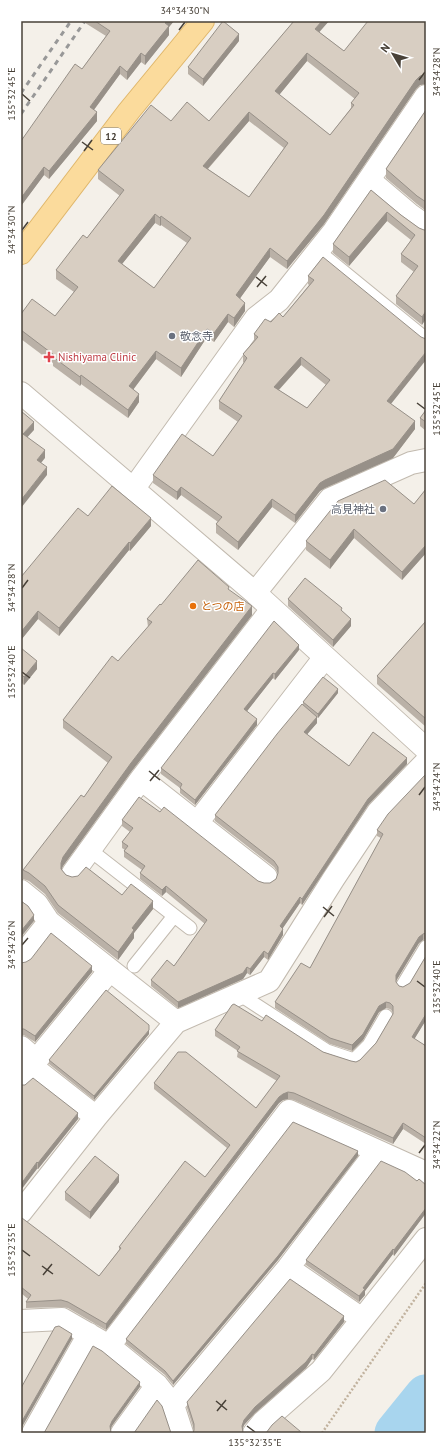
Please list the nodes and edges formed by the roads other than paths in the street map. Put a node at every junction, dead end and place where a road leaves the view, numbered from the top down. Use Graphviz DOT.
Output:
graph roads {
  1 [pos="203,21"];
  2 [pos="426,96"];
  3 [pos="369,180"];
  4 [pos="426,226"];
  5 [pos="318,251"];
  6 [pos="21,253"];
  7 [pos="426,339"];
  8 [pos="21,393"];
  9 [pos="426,460"];
  10 [pos="134,488"];
  11 [pos="255,593"];
  12 [pos="272,609"];
  13 [pos="325,657"];
  14 [pos="426,749"];
  15 [pos="426,762"];
  16 [pos="141,779"];
  17 [pos="197,823"];
  18 [pos="90,850"];
  19 [pos="73,873"];
  20 [pos="266,877"];
  21 [pos="21,891"];
  22 [pos="174,916"];
  23 [pos="49,922"];
  24 [pos="190,928"];
  25 [pos="426,947"];
  26 [pos="21,957"];
  27 [pos="134,966"];
  28 [pos="110,970"];
  29 [pos="403,985"];
  30 [pos="239,994"];
  31 [pos="386,1016"];
  32 [pos="176,1022"];
  33 [pos="27,1063"];
  34 [pos="96,1117"];
  35 [pos="377,1151"];
  36 [pos="426,1173"];
  37 [pos="21,1212"];
  38 [pos="426,1239"];
  39 [pos="288,1268"];
  40 [pos="362,1319"];
  41 [pos="21,1320"];
  42 [pos="89,1334"];
  43 [pos="109,1346"];
  44 [pos="157,1385"];
  45 [pos="173,1405"];
  46 [pos="33,1433"];
  47 [pos="122,1433"];
  48 [pos="182,1433"];
  49 [pos="254,1433"];
  1 -- 6 [label="main road, 12"];
  2 -- 3 [label="street"];
  3 -- 4 [label="street"];
  3 -- 5 [label="street"];
  5 -- 7 [label="lane"];
  5 -- 10 [label="street"];
  8 -- 10 [label="street"];
  9 -- 11 [label="street"];
  10 -- 11 [label="street"];
  11 -- 12 [label="street"];
  12 -- 13 [label="street"];
  12 -- 16 [label="street"];
  13 -- 14 [label="street"];
  13 -- 17 [label="street"];
  15 -- 30 [label="street"];
  16 -- 17 [label="street"];
  16 -- 18 [label="street"];
  17 -- 20 [label="street"];
  18 -- 19 [label="street"];
  18 -- 22 [label="lane"];
  21 -- 23 [label="street"];
  22 -- 24 [label="lane"];
  22 -- 27 [label="lane"];
  23 -- 26 [label="street"];
  23 -- 28 [label="street"];
  25 -- 29 [label="lane"];
  28 -- 32 [label="street"];
  28 -- 33 [label="street"];
  30 -- 31 [label="lane"];
  30 -- 32 [label="street"];
  32 -- 34 [label="street"];
  33 -- 34 [label="street"];
  34 -- 37 [label="street"];
  35 -- 36 [label="street"];
  35 -- 39 [label="street"];
  35 -- 43 [label="street"];
  38 -- 40 [label="street"];
  39 -- 40 [label="street"];
  39 -- 45 [label="street"];
  40 -- 49 [label="street"];
  41 -- 42 [label="street"];
  42 -- 43 [label="street"];
  42 -- 46 [label="street"];
  43 -- 44 [label="street"];
  44 -- 45 [label="street"];
  44 -- 47 [label="street"];
  45 -- 48 [label="street"];
}
